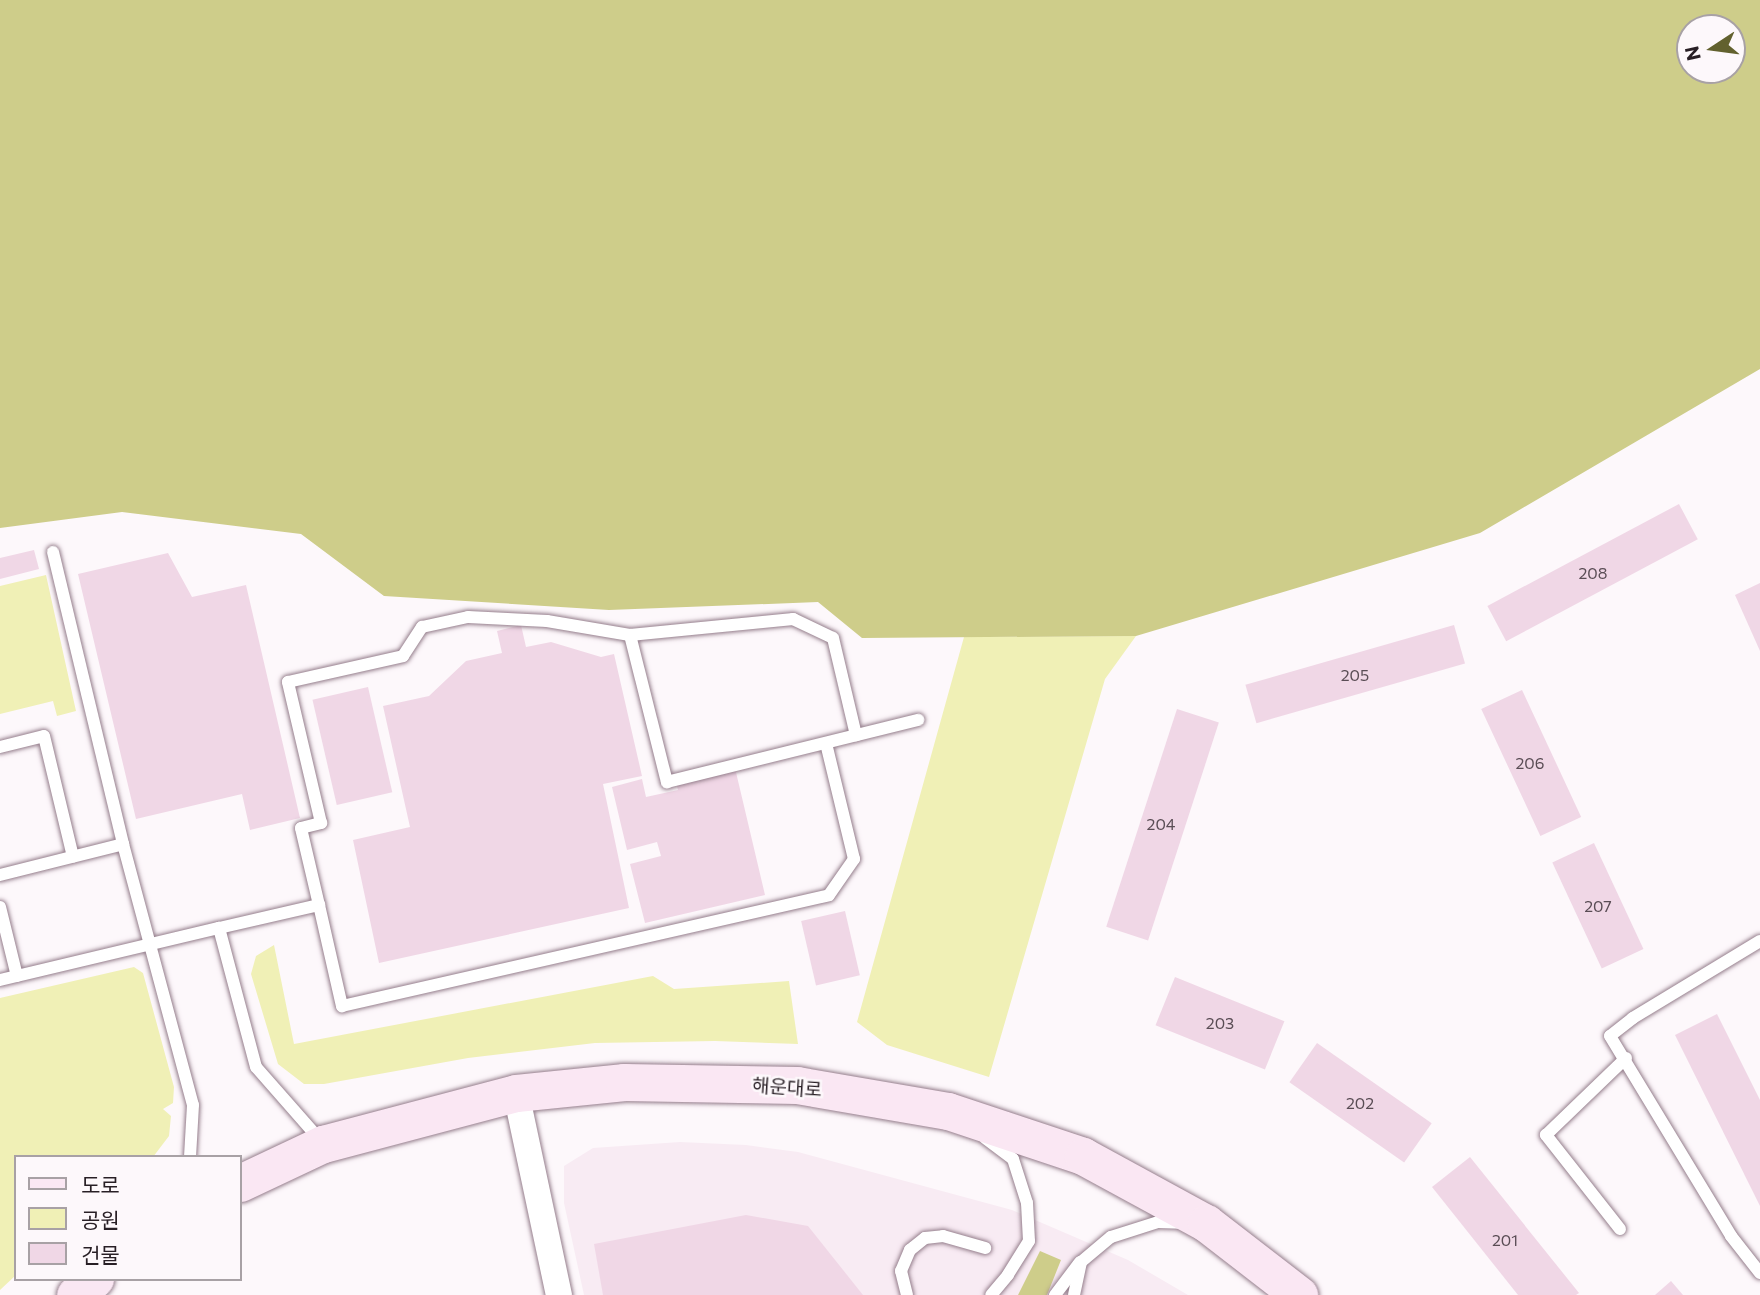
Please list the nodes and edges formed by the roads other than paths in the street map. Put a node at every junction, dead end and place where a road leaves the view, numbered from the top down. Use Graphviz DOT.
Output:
graph roads {
  1 [pos="53,552"];
  2 [pos="630,635"];
  3 [pos="918,720"];
  4 [pos="856,735"];
  5 [pos="826,743"];
  6 [pos="0,747"];
  7 [pos="123,844"];
  8 [pos="73,857"];
  9 [pos="0,875"];
  10 [pos="319,905"];
  11 [pos="0,907"];
  12 [pos="219,929"];
  13 [pos="1760,941"];
  14 [pos="149,944"];
  15 [pos="17,976"];
  16 [pos="0,980"];
  17 [pos="1626,1058"];
  18 [pos="516,1093"];
  19 [pos="948,1111"];
  20 [pos="323,1144"];
  21 [pos="190,1155"];
  22 [pos="242,1182"];
  23 [pos="1206,1223"];
  24 [pos="1620,1229"];
  25 [pos="985,1248"];
  26 [pos="1080,1262"];
  27 [pos="1760,1273"];
  28 [pos="92,1281"];
  29 [pos="75,1295"];
  30 [pos="559,1295"];
  31 [pos="907,1295"];
  32 [pos="991,1295"];
  33 [pos="1055,1295"];
  34 [pos="1074,1295"];
  35 [pos="1299,1295"];
  1 -- 7 [label="lane"];
  2 -- 4 [label="lane"];
  2 -- 5 [label="lane"];
  2 -- 10 [label="lane"];
  3 -- 4 [label="lane"];
  4 -- 5 [label="lane"];
  5 -- 10 [label="lane"];
  6 -- 8 [label="lane"];
  7 -- 8 [label="lane"];
  7 -- 14 [label="lane"];
  8 -- 9 [label="lane"];
  10 -- 12 [label="lane"];
  11 -- 15 [label="lane"];
  12 -- 14 [label="lane"];
  12 -- 20 [label="lane"];
  13 -- 17 [label="lane"];
  14 -- 15 [label="lane"];
  14 -- 21 [label="lane"];
  15 -- 16 [label="lane"];
  17 -- 24 [label="lane"];
  17 -- 27 [label="lane"];
  18 -- 19 [label="main road, 해운대로"];
  18 -- 20 [label="main road, 해운대로"];
  18 -- 30 [label="street"];
  19 -- 23 [label="main road, 해운대로"];
  19 -- 32 [label="lane"];
  20 -- 22 [label="main road, 해운대로"];
  23 -- 26 [label="lane"];
  23 -- 35 [label="main road, 해운대로"];
  25 -- 31 [label="lane"];
  26 -- 33 [label="lane"];
  26 -- 34 [label="lane"];
  28 -- 29 [label="main road"];
}
